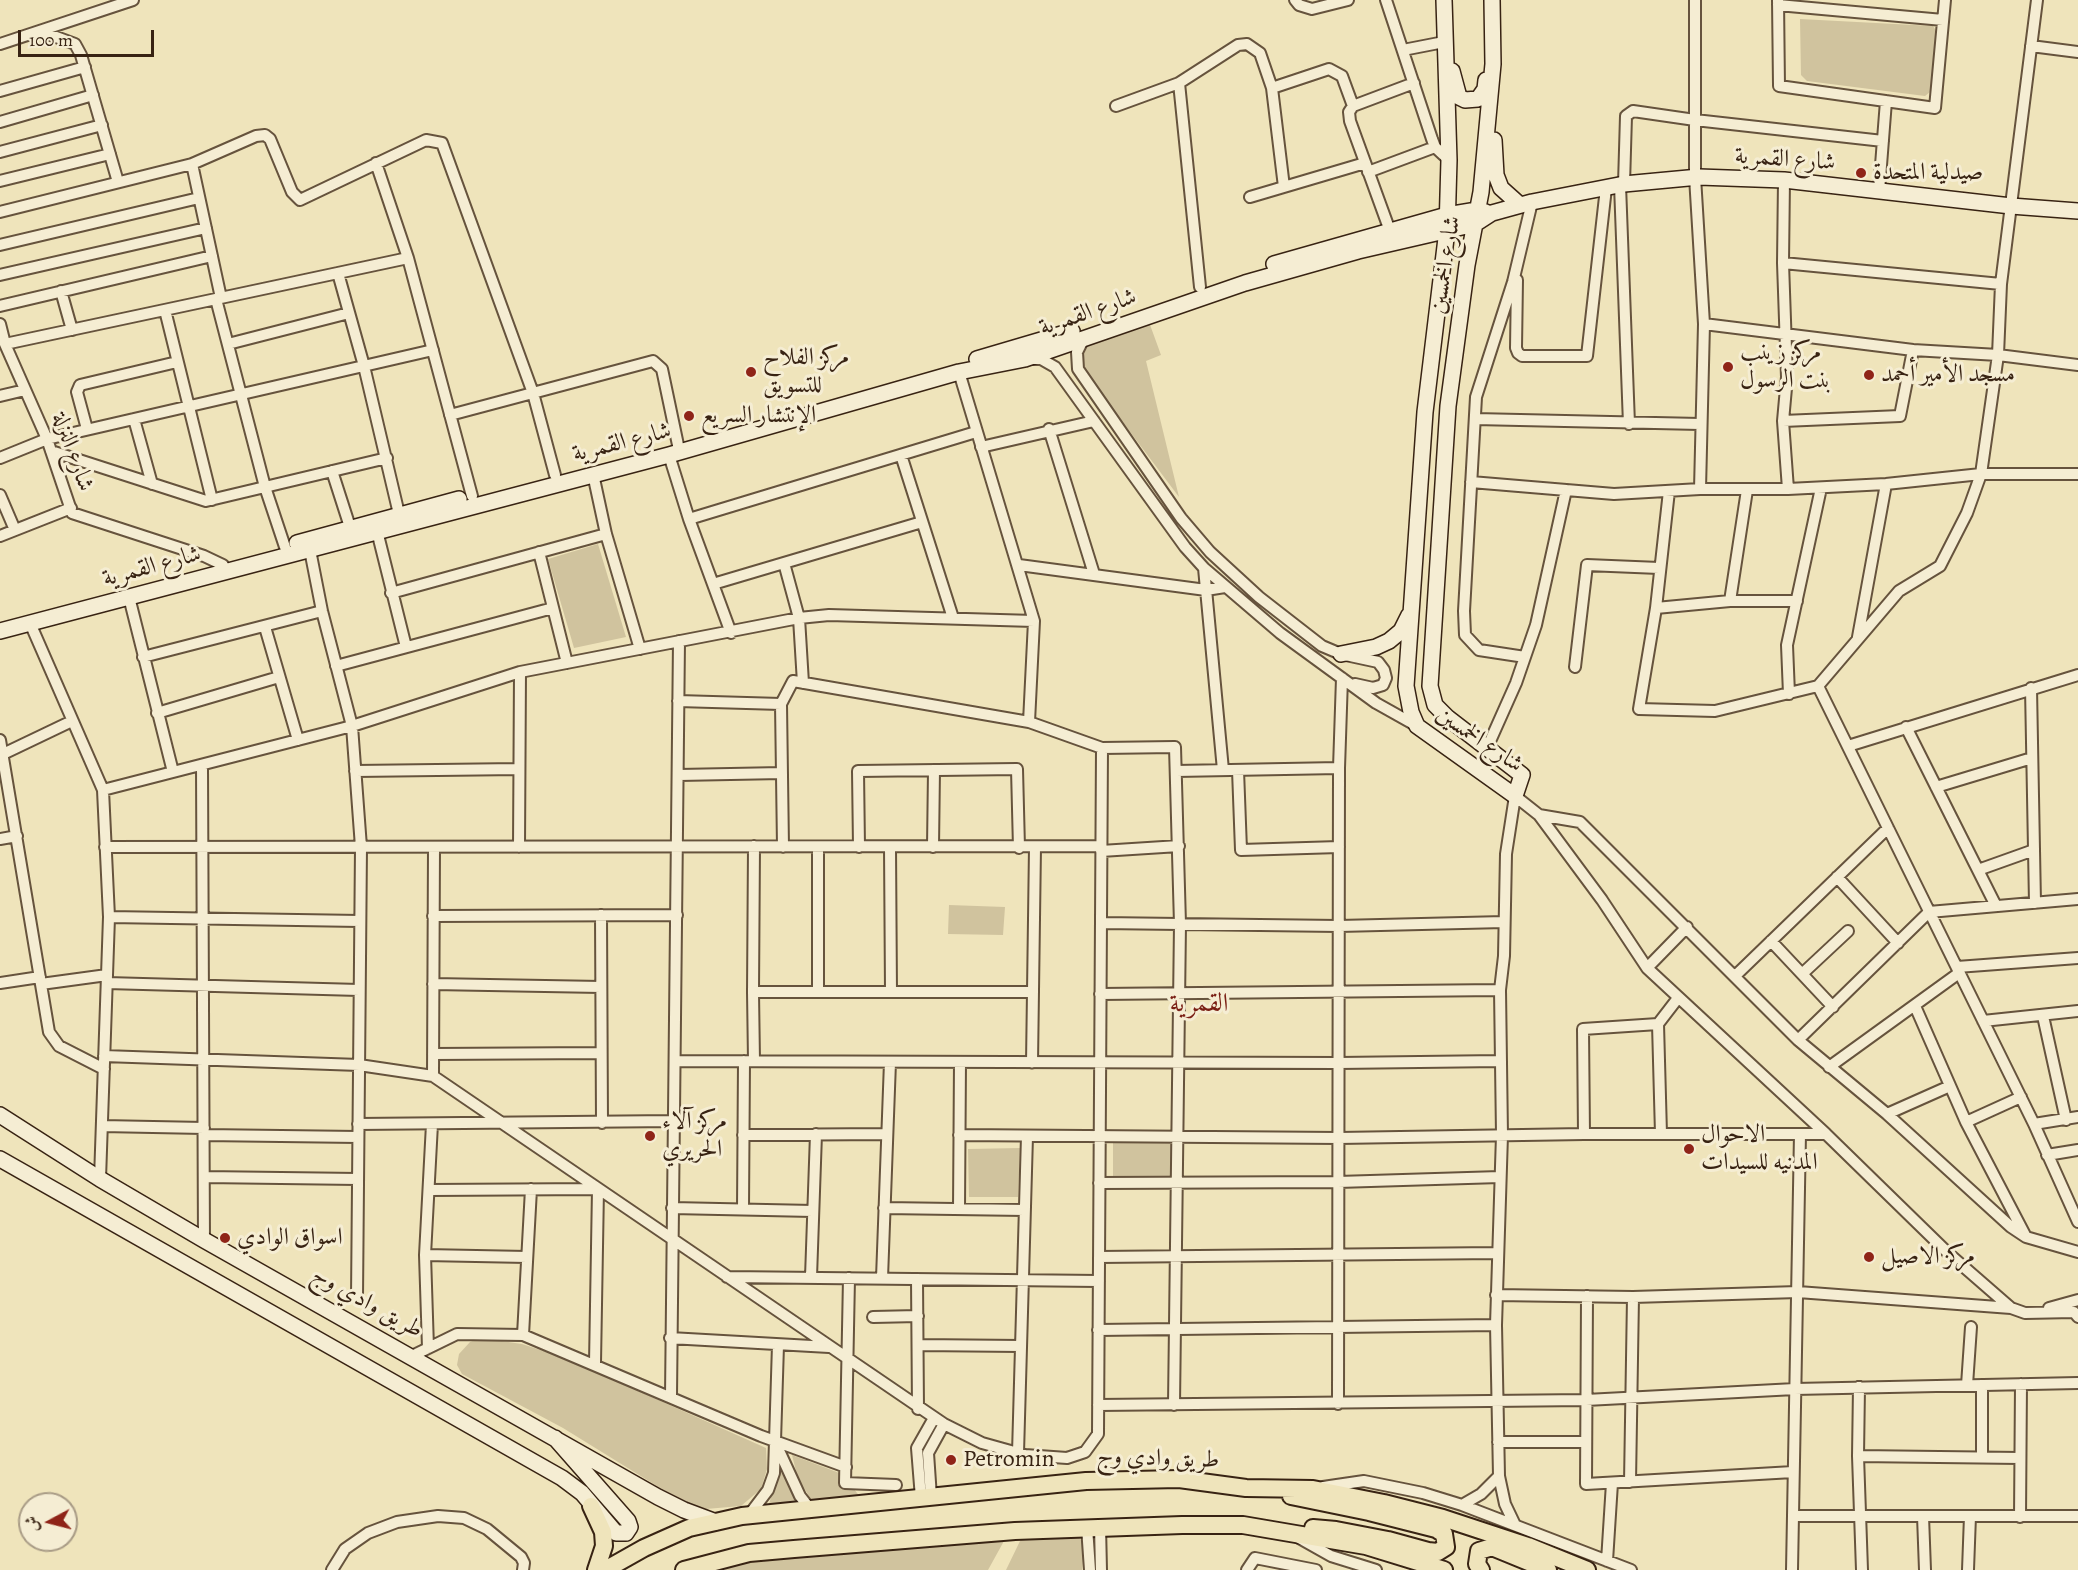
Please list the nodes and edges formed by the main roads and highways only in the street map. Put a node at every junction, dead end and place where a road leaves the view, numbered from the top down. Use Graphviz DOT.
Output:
graph roads {
  1 [pos="1246,1488"];
  2 [pos="591,1506"];
  3 [pos="1243,1525"];
  4 [pos="596,1570"];
  5 [pos="605,1570"];
  6 [pos="684,1570"];
  7 [pos="1444,1570"];
  8 [pos="1481,1570"];
  9 [pos="1548,1570"];
  10 [pos="1587,1570"];
  1 -- 3 [label="main road"];
  1 -- 5 [label="main road, طريق وادي وج"];
  1 -- 10 [label="main road, طريق وادي وج"];
  2 -- 4 [label="main road"];
  3 -- 6 [label="main road"];
  3 -- 7 [label="main road"];
  8 -- 9 [label="main road"];
}
